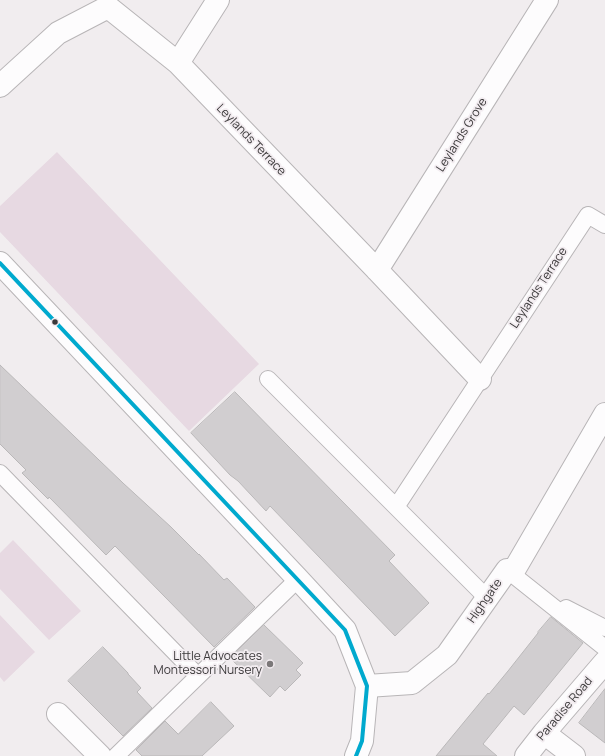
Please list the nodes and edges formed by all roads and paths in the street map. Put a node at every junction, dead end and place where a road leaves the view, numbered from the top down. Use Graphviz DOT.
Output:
graph roads {
  1 [pos="218,0"];
  2 [pos="547,0"];
  3 [pos="178,63"];
  4 [pos="0,86"];
  5 [pos="605,225"];
  6 [pos="0,263"];
  7 [pos="377,270"];
  8 [pos="268,379"];
  9 [pos="480,379"];
  10 [pos="605,414"];
  11 [pos="0,473"];
  12 [pos="396,507"];
  13 [pos="510,571"];
  14 [pos="298,579"];
  15 [pos="487,598"];
  16 [pos="605,628"];
  17 [pos="605,648"];
  18 [pos="605,662"];
  19 [pos="198,676"];
  20 [pos="367,686"];
  21 [pos="58,714"];
  22 [pos="544,733"];
  23 [pos="100,756"];
  24 [pos="116,756"];
  25 [pos="356,756"];
  26 [pos="526,756"];
  27 [pos="574,756"];
  1 -- 3 [label="street"];
  2 -- 7 [label="street, Leylands Grove"];
  3 -- 4 [label="street, Leylands Terrace"];
  3 -- 7 [label="street, Leylands Terrace"];
  5 -- 9 [label="lane, Leylands Terrace"];
  6 -- 14 [label="street"];
  7 -- 9 [label="street, Leylands Terrace"];
  8 -- 12 [label="lane"];
  9 -- 12 [label="lane, Leylands Terrace"];
  10 -- 13 [label="street, Highgate"];
  11 -- 19 [label="lane"];
  12 -- 15 [label="lane"];
  13 -- 15 [label="street, Highgate"];
  13 -- 16 [label="lane"];
  13 -- 17 [label="lane"];
  14 -- 19 [label="lane"];
  14 -- 20 [label="street"];
  15 -- 20 [label="street, Highgate"];
  18 -- 22 [label="street, Paradise Road"];
  19 -- 24 [label="lane"];
  20 -- 25 [label="street"];
  21 -- 23 [label="street"];
  22 -- 26 [label="street, Paradise Road"];
  22 -- 27 [label="street"];
}
